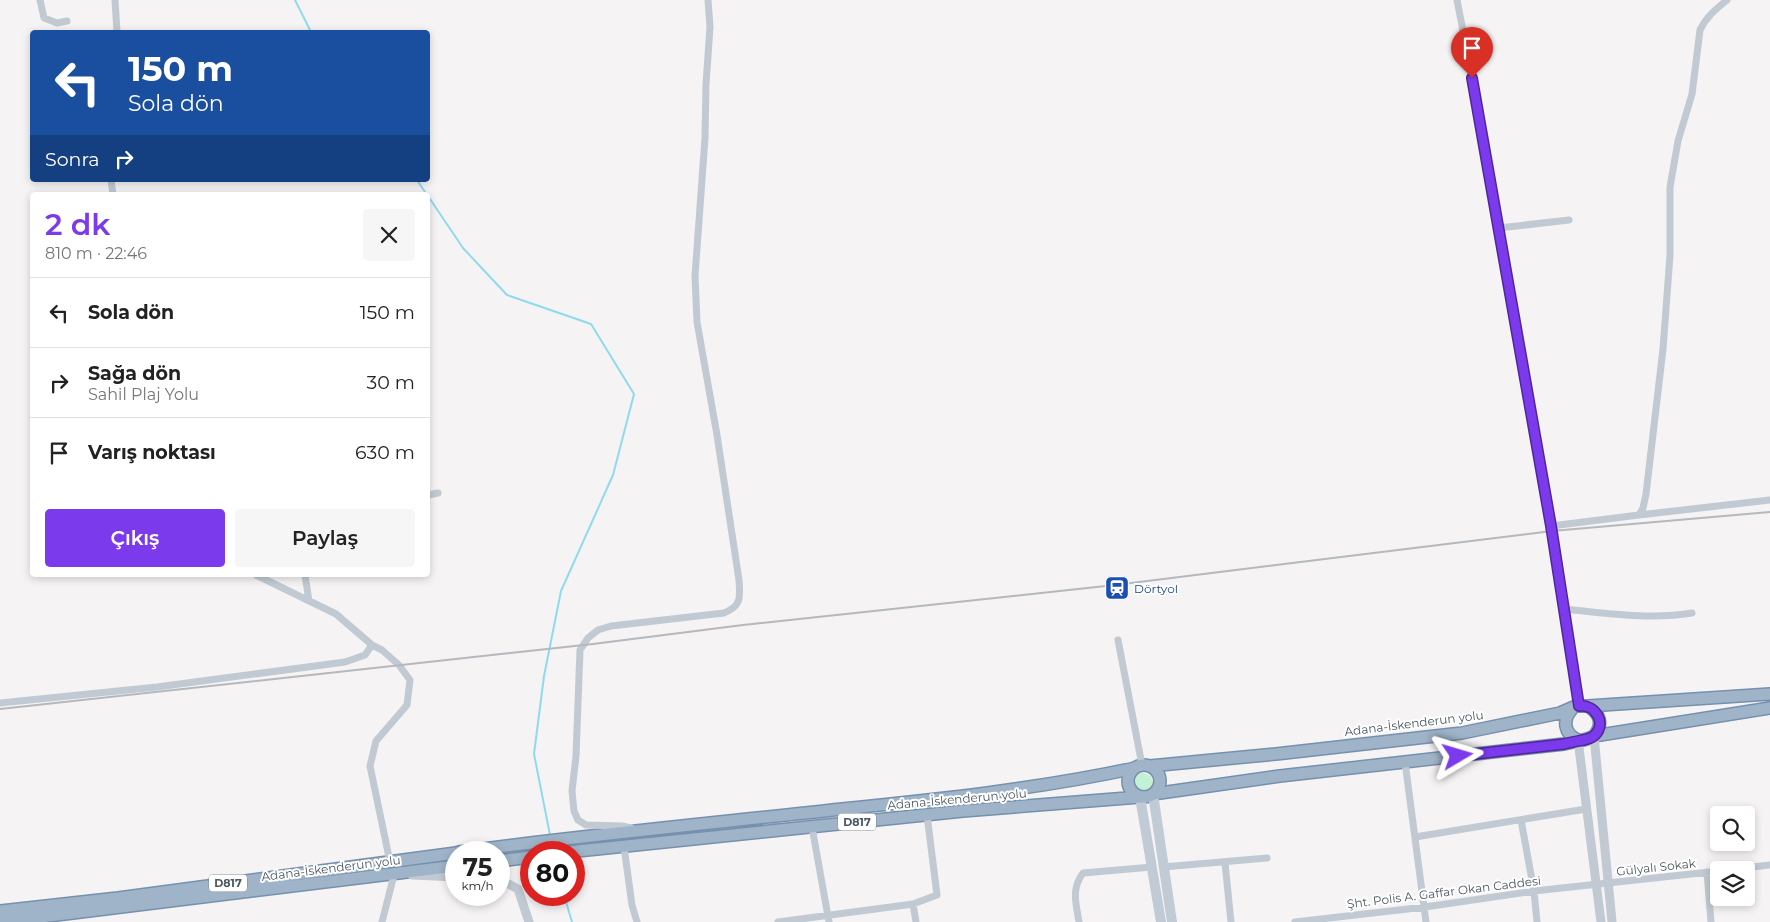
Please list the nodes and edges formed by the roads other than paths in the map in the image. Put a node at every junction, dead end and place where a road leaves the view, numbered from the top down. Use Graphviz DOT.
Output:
graph roads {
  1 [pos="40,0"];
  2 [pos="115,0"];
  3 [pos="708,0"];
  4 [pos="1456,0"];
  5 [pos="1727,0"];
  6 [pos="66,21"];
  7 [pos="117,30"];
  8 [pos="1569,220"];
  9 [pos="1499,228"];
  10 [pos="438,493"];
  11 [pos="430,495"];
  12 [pos="1770,500"];
  13 [pos="1639,515"];
  14 [pos="1551,526"];
  15 [pos="260,577"];
  16 [pos="304,577"];
  17 [pos="309,601"];
  18 [pos="1564,609"];
  19 [pos="1692,613"];
  20 [pos="1118,640"];
  21 [pos="372,645"];
  22 [pos="1770,694"];
  23 [pos="0,703"];
  24 [pos="1580,707"];
  25 [pos="1770,708"];
  26 [pos="1594,736"];
  27 [pos="1578,740"];
  28 [pos="1405,762"];
  29 [pos="1142,766"];
  30 [pos="1153,794"];
  31 [pos="1140,797"];
  32 [pos="1586,808"];
  33 [pos="928,815"];
  34 [pos="1521,820"];
  35 [pos="812,827"];
  36 [pos="641,831"];
  37 [pos="1415,837"];
  38 [pos="510,846"];
  39 [pos="624,847"];
  40 [pos="585,851"];
  41 [pos="445,855"];
  42 [pos="1267,858"];
  43 [pos="390,862"];
  44 [pos="1225,863"];
  45 [pos="1770,865"];
  46 [pos="1152,867"];
  47 [pos="1163,867"];
  48 [pos="1755,867"];
  49 [pos="445,868"];
  50 [pos="1707,872"];
  51 [pos="1710,872"];
  52 [pos="394,875"];
  53 [pos="445,877"];
  54 [pos="1608,884"];
  55 [pos="510,885"];
  56 [pos="1596,885"];
  57 [pos="1534,891"];
  58 [pos="913,904"];
  59 [pos="1425,907"];
  60 [pos="0,911"];
  61 [pos="828,918"];
  62 [pos="1307,921"];
  63 [pos="0,922"];
  64 [pos="382,922"];
  65 [pos="529,922"];
  66 [pos="637,922"];
  67 [pos="778,922"];
  68 [pos="916,922"];
  69 [pos="1079,922"];
  70 [pos="1161,922"];
  71 [pos="1172,922"];
  72 [pos="1231,922"];
  73 [pos="1295,922"];
  74 [pos="1426,922"];
  75 [pos="1537,922"];
  76 [pos="1600,922"];
  77 [pos="1612,922"];
  78 [pos="1711,922"];
  1 -- 6 [label="street"];
  2 -- 7 [label="street"];
  3 -- 36 [label="street"];
  4 -- 9 [label="street"];
  5 -- 13 [label="street"];
  8 -- 9 [label="street"];
  9 -- 14 [label="street"];
  10 -- 11 [label="street"];
  12 -- 13 [label="street"];
  13 -- 14 [label="street"];
  14 -- 18 [label="street"];
  15 -- 17 [label="street"];
  16 -- 17 [label="street"];
  17 -- 21 [label="street"];
  18 -- 19 [label="street"];
  18 -- 24 [label="street"];
  20 -- 29 [label="street"];
  21 -- 23 [label="street"];
  21 -- 43 [label="street"];
  22 -- 24 [label="highway, Adana-İskenderun yolu / D817"];
  24 -- 26 [label="highway"];
  24 -- 27 [label="highway"];
  24 -- 29 [label="highway, Adana-İskenderun yolu / D817"];
  25 -- 26 [label="highway"];
  26 -- 27 [label="highway"];
  26 -- 54 [label="street"];
  27 -- 28 [label="highway"];
  27 -- 32 [label="street"];
  28 -- 30 [label="highway"];
  28 -- 37 [label="street"];
  29 -- 30 [label="highway"];
  29 -- 31 [label="highway"];
  29 -- 36 [label="highway, D817"];
  30 -- 31 [label="highway"];
  30 -- 47 [label="main road"];
  31 -- 33 [label="highway, Adana-İskenderun yolu / D817"];
  31 -- 46 [label="main road"];
  32 -- 34 [label="street"];
  32 -- 56 [label="street"];
  33 -- 35 [label="highway, Adana-İskenderun yolu / D817"];
  33 -- 58 [label="street"];
  34 -- 37 [label="street"];
  34 -- 57 [label="street"];
  35 -- 39 [label="highway, Adana-İskenderun yolu / D817"];
  35 -- 61 [label="street"];
  36 -- 38 [label="highway, D817"];
  37 -- 59 [label="street"];
  39 -- 40 [label="highway, Adana-İskenderun yolu / D817"];
  39 -- 66 [label="street"];
  41 -- 43 [label="highway, D817"];
  42 -- 44 [label="street"];
  43 -- 52 [label="highway"];
  43 -- 60 [label="highway, D817"];
  44 -- 47 [label="street"];
  44 -- 72 [label="street"];
  45 -- 48 [label="street"];
  46 -- 69 [label="street"];
  46 -- 70 [label="main road"];
  47 -- 71 [label="main road"];
  49 -- 52 [label="highway, Adana-İskenderun yolu / D817"];
  50 -- 51 [label="street, Gülyalı Sokak"];
  50 -- 54 [label="street, Gülyalı Sokak"];
  50 -- 78 [label="street"];
  52 -- 53 [label="street"];
  52 -- 63 [label="highway, Adana-İskenderun yolu / D817"];
  52 -- 64 [label="street"];
  54 -- 56 [label="street, Gülyalı Sokak"];
  54 -- 77 [label="street"];
  55 -- 65 [label="street"];
  56 -- 57 [label="street, Şht. Polis A. Gaffar Okan Caddesi"];
  56 -- 76 [label="street"];
  57 -- 59 [label="street, Şht. Polis A. Gaffar Okan Caddesi"];
  57 -- 75 [label="street"];
  58 -- 61 [label="street"];
  58 -- 68 [label="street"];
  59 -- 62 [label="street, Şht. Polis A. Gaffar Okan Caddesi"];
  59 -- 74 [label="street"];
  61 -- 67 [label="street"];
  62 -- 73 [label="street, Şht. Polis A. Gaffar Okan Caddesi"];
}
